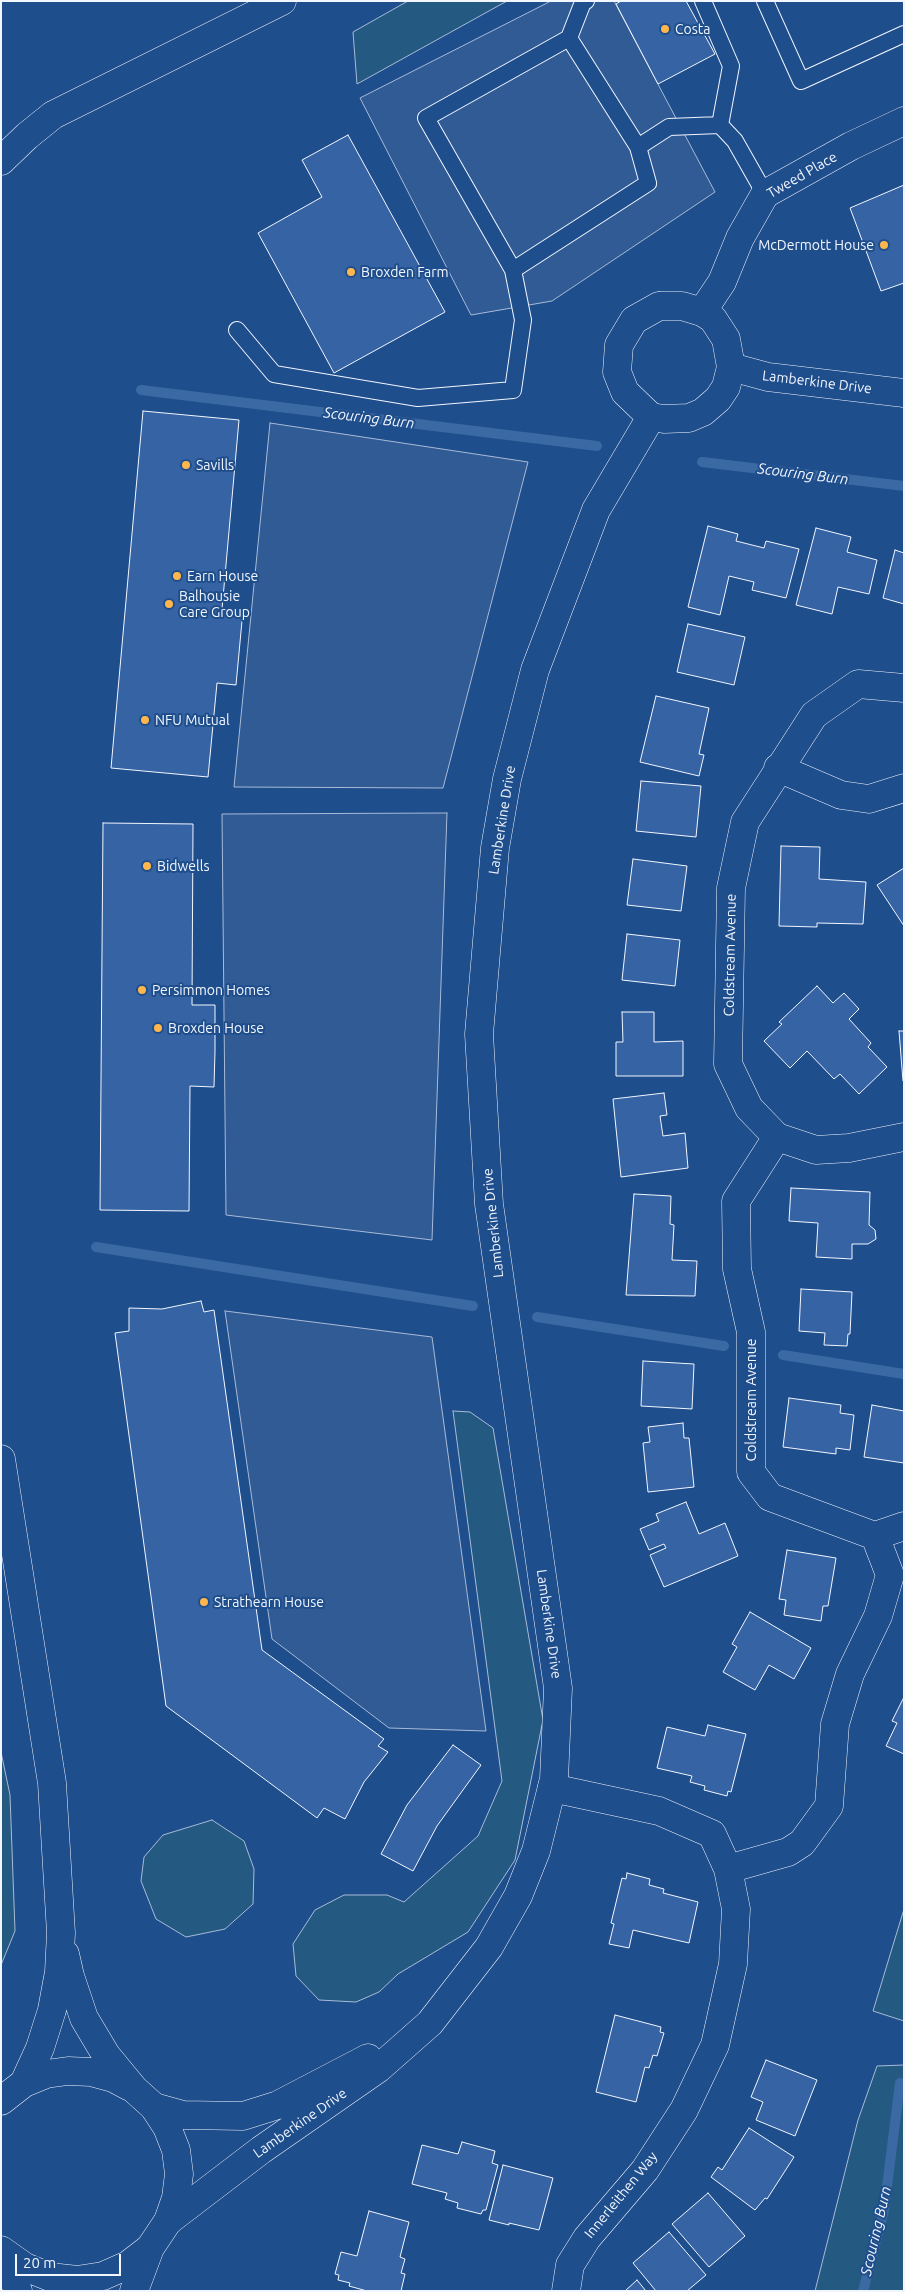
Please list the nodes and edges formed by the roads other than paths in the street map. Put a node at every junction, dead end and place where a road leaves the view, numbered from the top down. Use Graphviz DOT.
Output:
graph roads {
  1 [pos="282,1"];
  2 [pos="586,1"];
  3 [pos="703,1"];
  4 [pos="765,1"];
  5 [pos="904,34"];
  6 [pos="569,38"];
  7 [pos="904,121"];
  8 [pos="720,125"];
  9 [pos="638,147"];
  10 [pos="1,161"];
  11 [pos="764,194"];
  12 [pos="513,270"];
  13 [pos="702,312"];
  14 [pos="238,330"];
  15 [pos="731,367"];
  16 [pos="904,393"];
  17 [pos="651,417"];
  18 [pos="904,688"];
  19 [pos="778,768"];
  20 [pos="904,788"];
  21 [pos="777,1137"];
  22 [pos="904,1137"];
  23 [pos="1,1459"];
  24 [pos="904,1526"];
  25 [pos="875,1536"];
  26 [pos="552,1788"];
  27 [pos="728,1869"];
  28 [pos="61,1933"];
  29 [pos="430,2023"];
  30 [pos="24,2083"];
  31 [pos="134,2089"];
  32 [pos="1,2101"];
  33 [pos="154,2107"];
  34 [pos="168,2221"];
  35 [pos="150,2248"];
  36 [pos="2,2251"];
  37 [pos="18,2291"];
  38 [pos="134,2291"];
  39 [pos="566,2291"];
  1 -- 10 [label="main road"];
  2 -- 6 [label="lane"];
  3 -- 8 [label="lane"];
  4 -- 5 [label="lane"];
  6 -- 9 [label="lane"];
  6 -- 12 [label="lane"];
  7 -- 11 [label="main road, Tweed Place"];
  8 -- 9 [label="lane"];
  8 -- 11 [label="lane"];
  9 -- 12 [label="lane"];
  11 -- 13 [label="main road, Tweed Place"];
  12 -- 14 [label="lane"];
  13 -- 15 [label="main road"];
  13 -- 17 [label="main road"];
  15 -- 16 [label="main road, Lamberkine Drive"];
  15 -- 17 [label="main road"];
  17 -- 26 [label="main road, Lamberkine Drive"];
  18 -- 19 [label="main road, Coldstream Avenue"];
  19 -- 20 [label="main road"];
  19 -- 21 [label="main road, Coldstream Avenue"];
  21 -- 22 [label="main road, Coldstream Avenue"];
  21 -- 25 [label="main road, Coldstream Avenue"];
  23 -- 28 [label="main road"];
  24 -- 25 [label="main road"];
  25 -- 27 [label="main road"];
  26 -- 27 [label="main road, Innerleithen Way"];
  26 -- 29 [label="main road, Lamberkine Drive"];
  27 -- 39 [label="main road, Innerleithen Way"];
  28 -- 30 [label="main road"];
  28 -- 31 [label="main road"];
  29 -- 33 [label="main road, Lamberkine Drive"];
  29 -- 34 [label="main road, Lamberkine Drive"];
  30 -- 31 [label="main road"];
  30 -- 32 [label="main road"];
  31 -- 33 [label="main road"];
  33 -- 34 [label="main road"];
  34 -- 35 [label="main road"];
  35 -- 36 [label="main road"];
  35 -- 38 [label="main road"];
  36 -- 37 [label="main road"];
}
